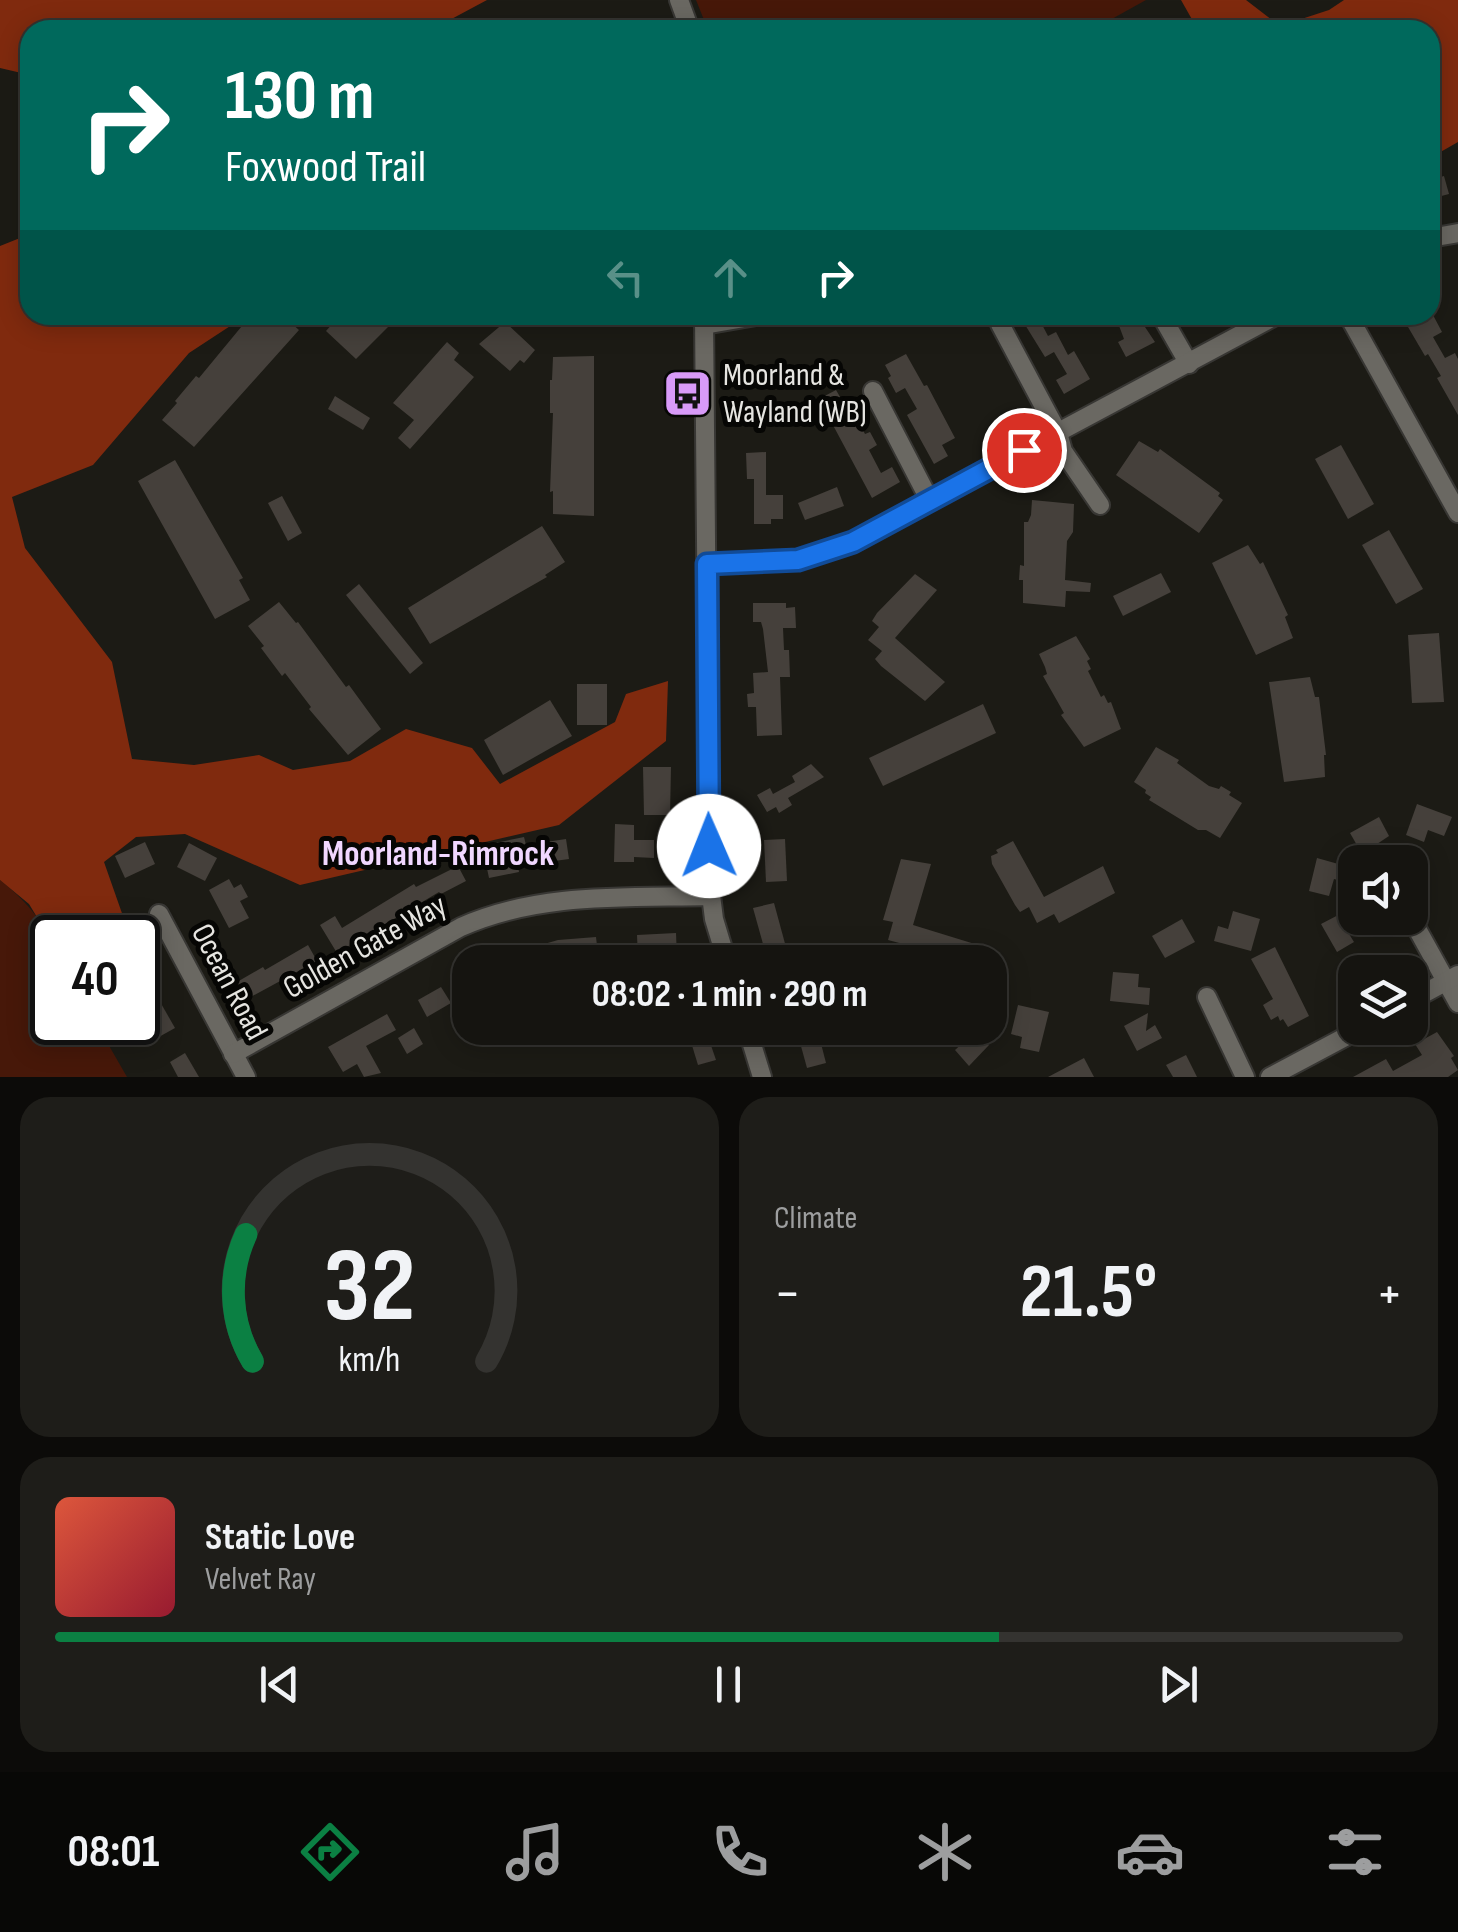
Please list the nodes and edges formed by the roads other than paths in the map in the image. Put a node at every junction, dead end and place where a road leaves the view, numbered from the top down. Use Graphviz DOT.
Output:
graph roads {
  1 [pos="704,325"];
  2 [pos="1001,325"];
  3 [pos="1167,325"];
  4 [pos="1259,325"];
  5 [pos="1354,325"];
  6 [pos="1189,364"];
  7 [pos="873,391"];
  8 [pos="1058,433"];
  9 [pos="930,500"];
  10 [pos="1100,505"];
  11 [pos="1458,512"];
  12 [pos="707,564"];
  13 [pos="711,896"];
  14 [pos="159,914"];
  15 [pos="1423,935"];
  16 [pos="723,945"];
  17 [pos="1452,978"];
  18 [pos="1428,991"];
  19 [pos="1206,997"];
  20 [pos="1458,1003"];
  21 [pos="1338,1041"];
  22 [pos="752,1045"];
  23 [pos="233,1054"];
  24 [pos="246,1077"];
  25 [pos="762,1077"];
  26 [pos="1245,1077"];
  27 [pos="1270,1077"];
  1 -- 12 [label="street"];
  2 -- 8 [label="street"];
  3 -- 6 [label="street"];
  4 -- 6 [label="street"];
  5 -- 11 [label="street"];
  6 -- 8 [label="street"];
  7 -- 9 [label="street"];
  8 -- 9 [label="street"];
  8 -- 10 [label="street"];
  9 -- 12 [label="street"];
  12 -- 13 [label="street"];
  13 -- 16 [label="street"];
  13 -- 23 [label="street, Golden Gate Way"];
  14 -- 23 [label="street, Ocean Road"];
  15 -- 17 [label="street"];
  17 -- 18 [label="street"];
  17 -- 20 [label="street"];
  19 -- 26 [label="street"];
  21 -- 27 [label="street"];
  22 -- 25 [label="street"];
  23 -- 24 [label="street, Ocean Road"];
}
